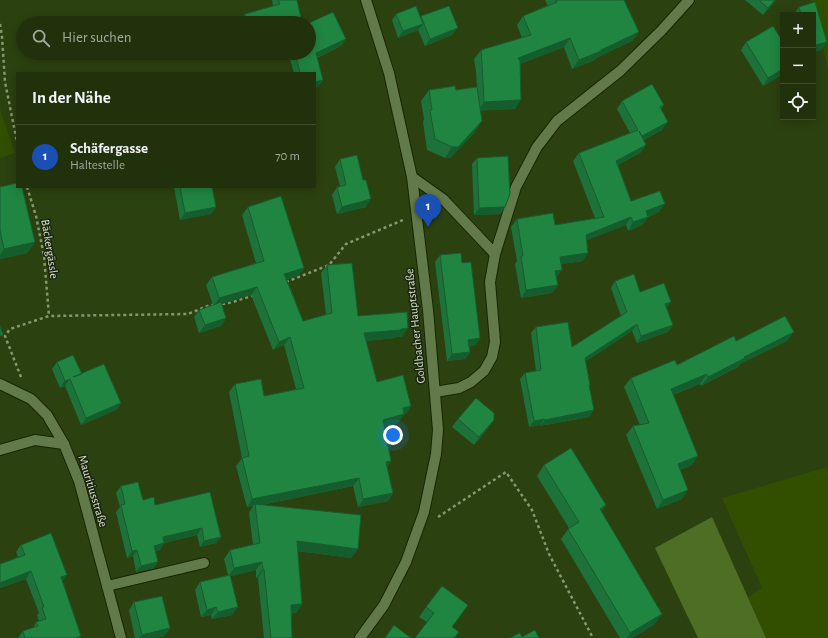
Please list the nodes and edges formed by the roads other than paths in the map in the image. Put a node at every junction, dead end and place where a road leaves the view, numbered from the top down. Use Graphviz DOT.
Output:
graph roads {
  1 [pos="366,0"];
  2 [pos="689,0"];
  3 [pos="412,177"];
  4 [pos="495,254"];
  5 [pos="0,384"];
  6 [pos="435,392"];
  7 [pos="64,444"];
  8 [pos="0,450"];
  9 [pos="204,563"];
  10 [pos="107,586"];
  11 [pos="121,638"];
  12 [pos="360,638"];
  1 -- 3 [label="street, Goldbacher Hauptstraße"];
  2 -- 4 [label="street"];
  3 -- 4 [label="street"];
  3 -- 6 [label="street, Goldbacher Hauptstraße"];
  4 -- 6 [label="street"];
  5 -- 7 [label="street"];
  6 -- 12 [label="street, Goldbacher Hauptstraße"];
  7 -- 8 [label="street, Mauritiusstraße"];
  7 -- 10 [label="street, Mauritiusstraße"];
  9 -- 10 [label="street"];
  10 -- 11 [label="street, Mauritiusstraße"];
}
